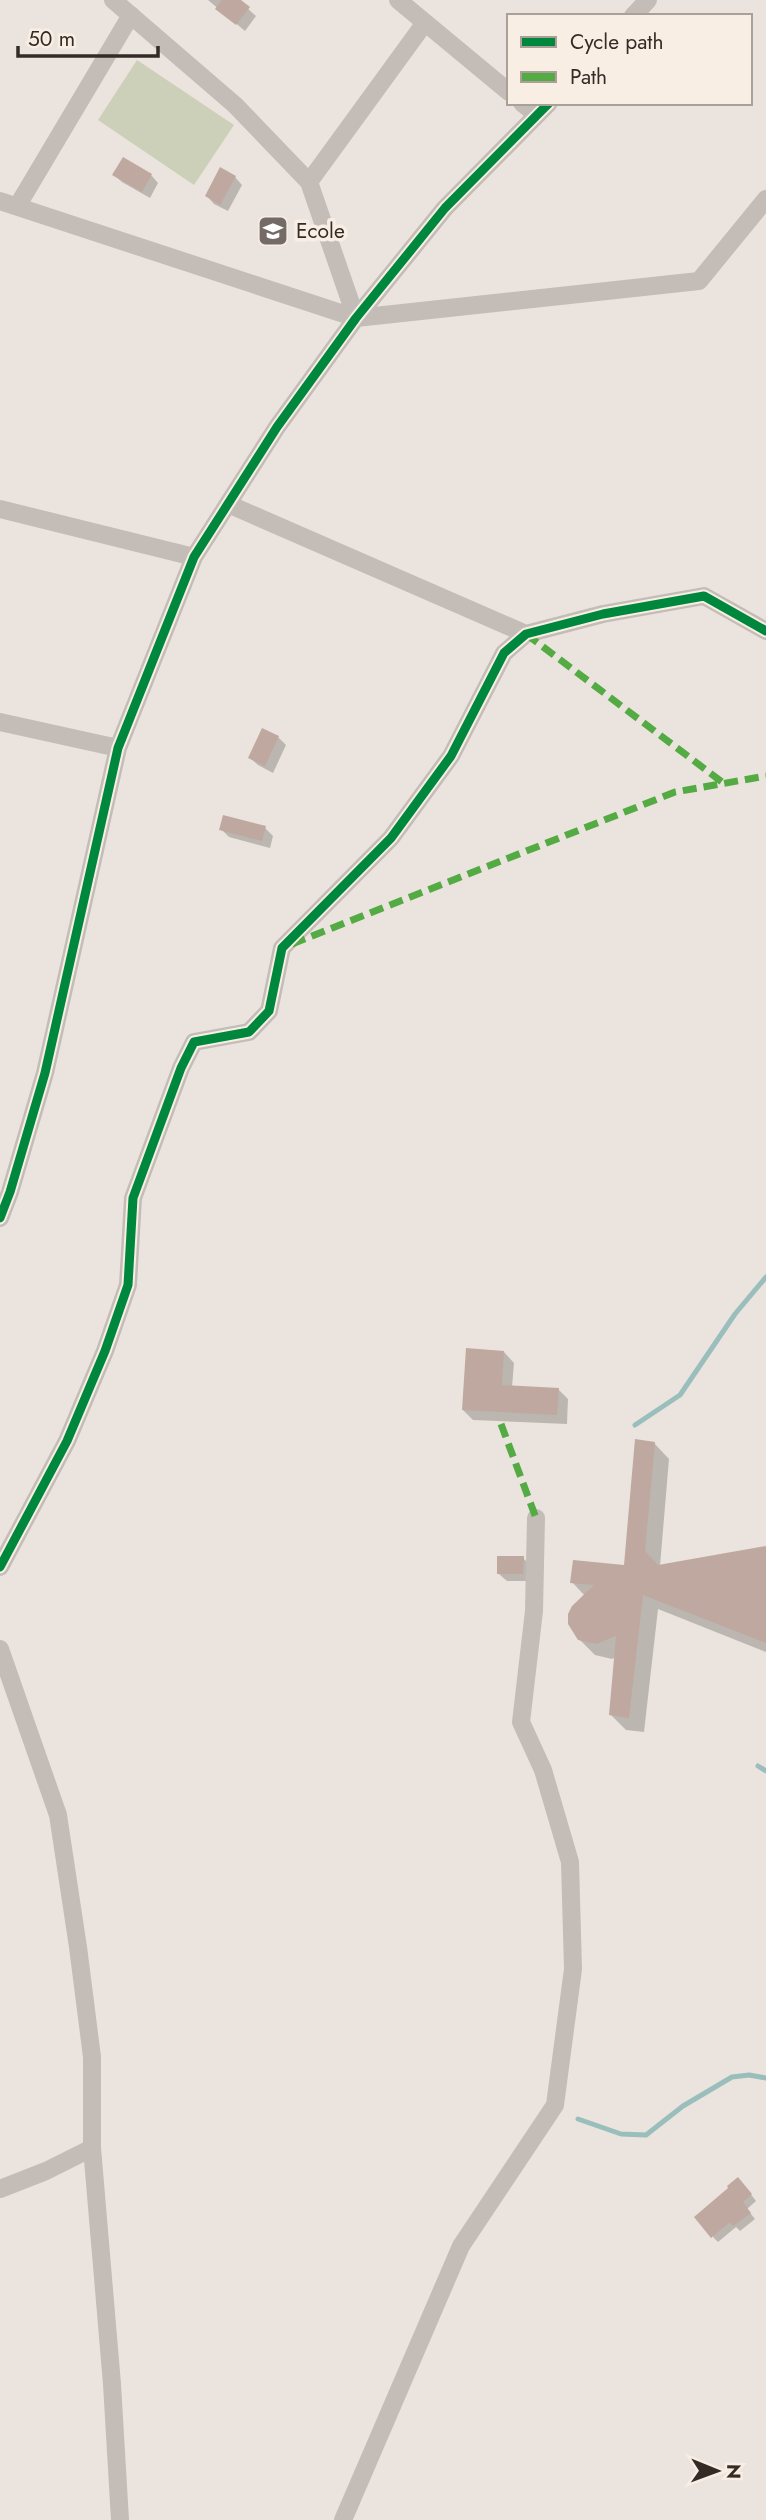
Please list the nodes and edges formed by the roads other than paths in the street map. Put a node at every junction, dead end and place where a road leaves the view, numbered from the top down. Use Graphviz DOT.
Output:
graph roads {
  1 [pos="113,0"];
  2 [pos="398,0"];
  3 [pos="648,0"];
  4 [pos="634,14"];
  5 [pos="131,15"];
  6 [pos="424,24"];
  7 [pos="507,90"];
  8 [pos="543,109"];
  9 [pos="309,181"];
  10 [pos="766,199"];
  11 [pos="0,201"];
  12 [pos="18,205"];
  13 [pos="356,318"];
  14 [pos="228,504"];
  15 [pos="0,509"];
  16 [pos="194,557"];
  17 [pos="766,631"];
  18 [pos="526,635"];
  19 [pos="0,722"];
  20 [pos="118,748"];
  21 [pos="0,1218"];
  22 [pos="536,1518"];
  23 [pos="0,1567"];
  24 [pos="0,1649"];
  25 [pos="92,2148"];
  26 [pos="0,2189"];
  27 [pos="120,2520"];
  28 [pos="343,2520"];
  1 -- 5 [label="street"];
  2 -- 6 [label="street"];
  3 -- 4 [label="street"];
  5 -- 9 [label="street"];
  5 -- 12 [label="street"];
  6 -- 7 [label="street"];
  6 -- 9 [label="street"];
  8 -- 13 [label="street"];
  9 -- 13 [label="street"];
  10 -- 13 [label="street"];
  11 -- 12 [label="street"];
  12 -- 13 [label="street"];
  13 -- 14 [label="street"];
  14 -- 16 [label="street"];
  14 -- 18 [label="street"];
  15 -- 16 [label="street"];
  16 -- 20 [label="street"];
  17 -- 18 [label="street"];
  18 -- 23 [label="street"];
  19 -- 20 [label="street"];
  20 -- 21 [label="street"];
  22 -- 28 [label="street"];
  24 -- 25 [label="street"];
  25 -- 26 [label="street"];
  25 -- 27 [label="street"];
}
